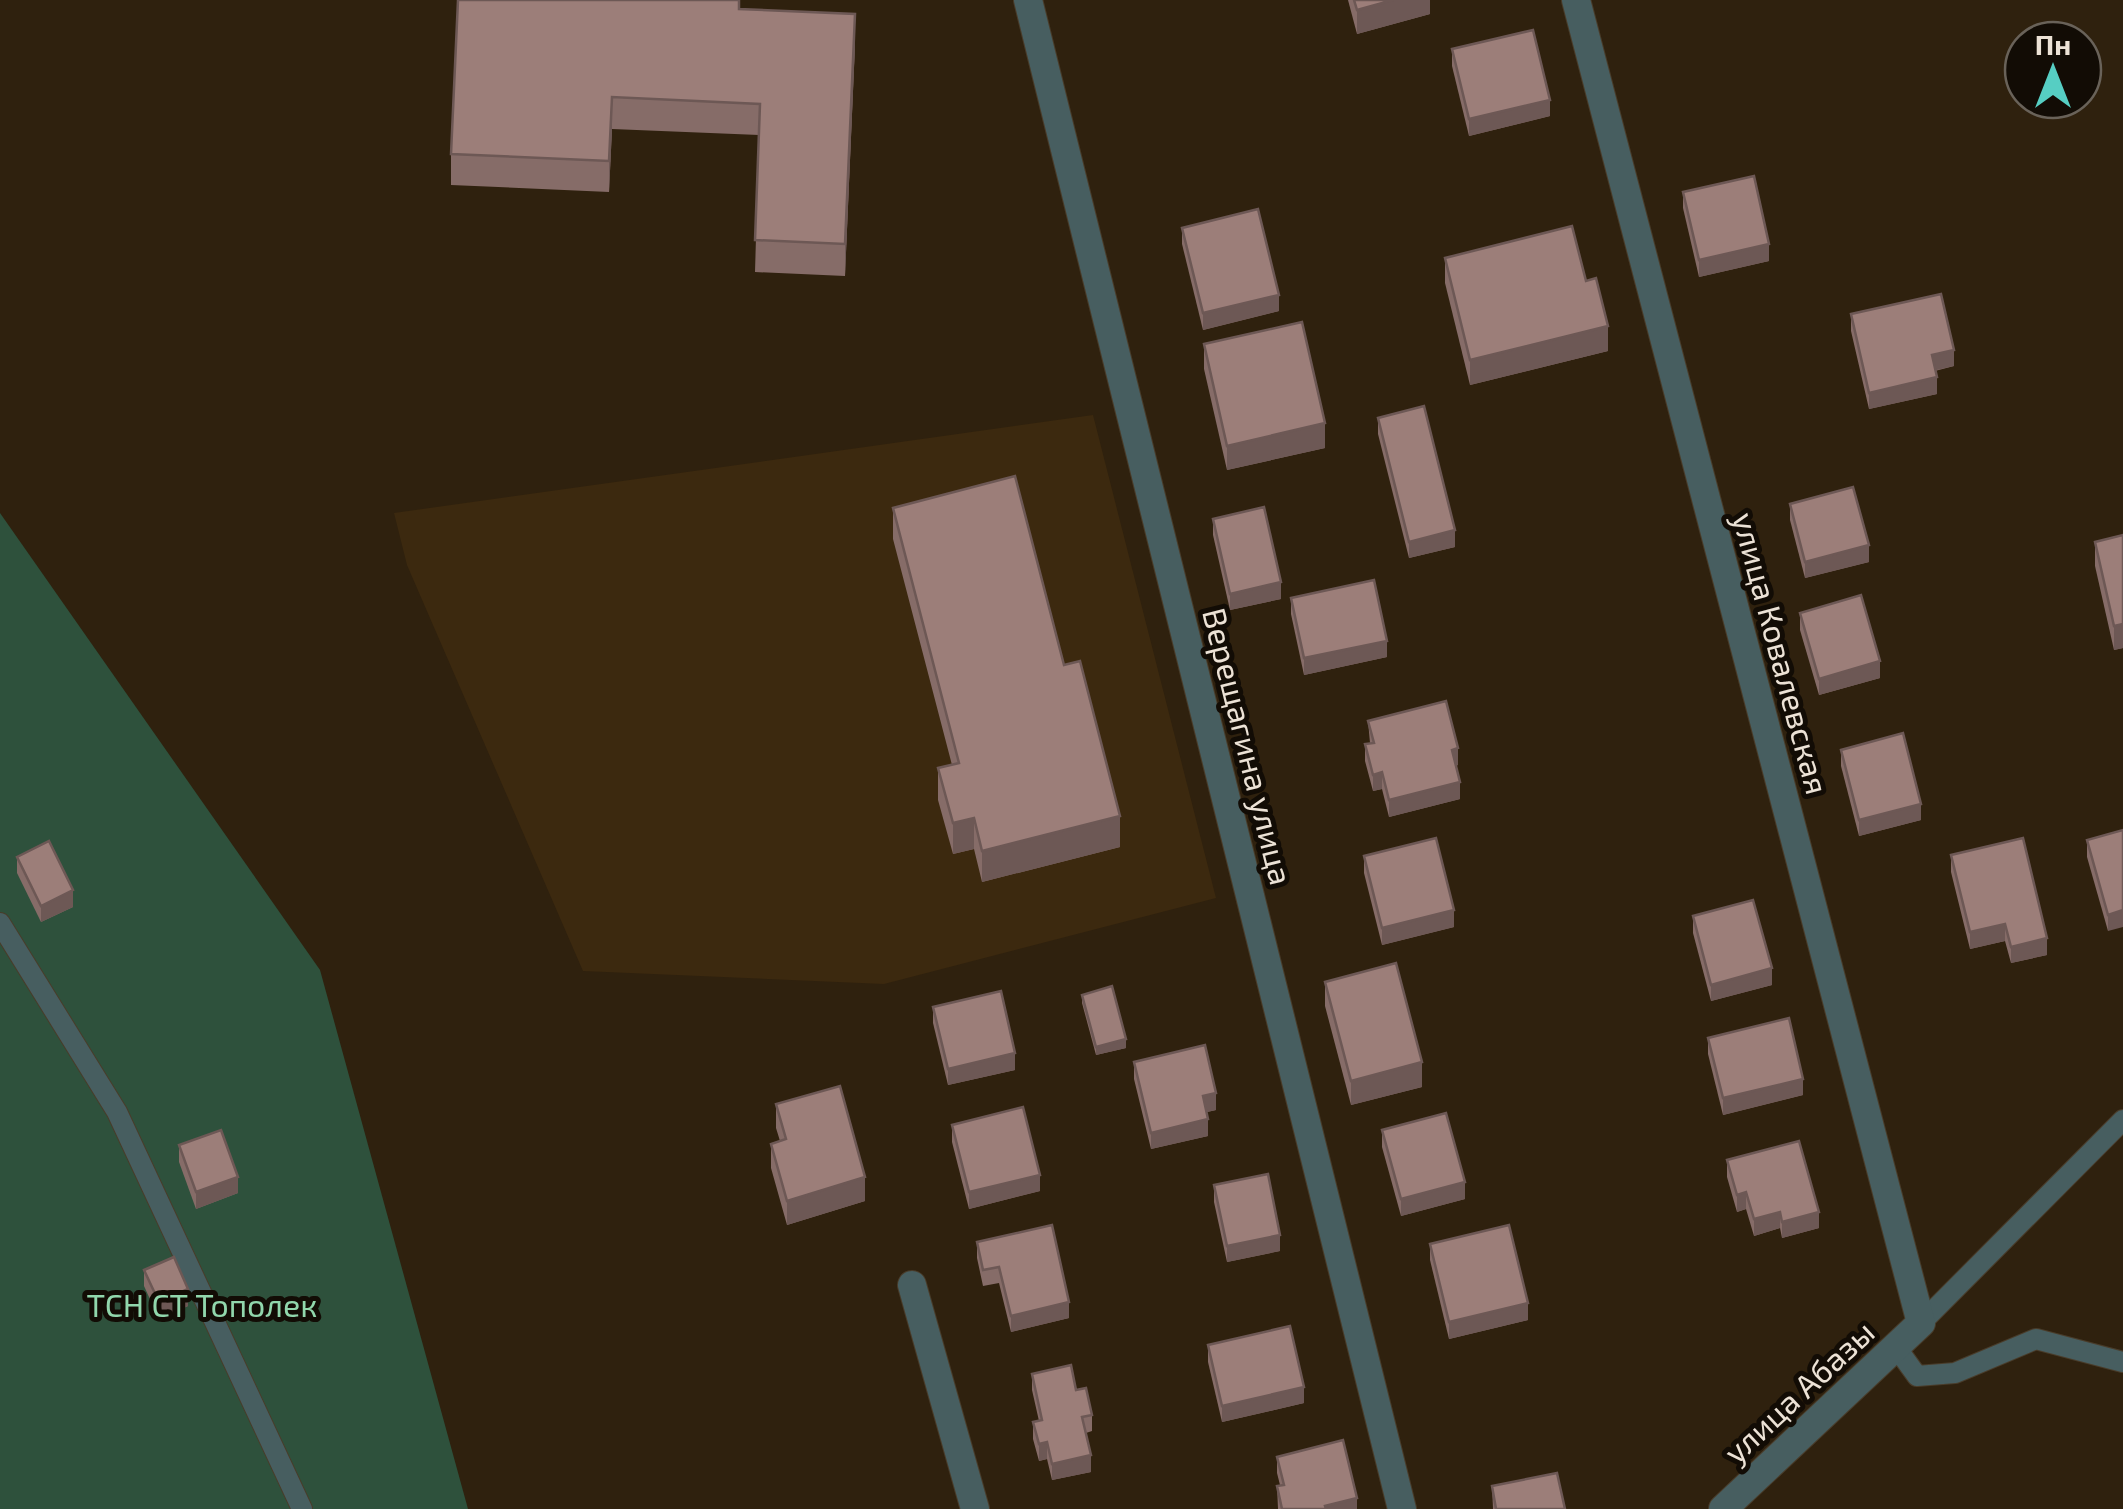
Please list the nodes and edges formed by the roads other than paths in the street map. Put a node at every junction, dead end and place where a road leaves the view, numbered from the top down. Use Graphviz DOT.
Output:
graph roads {
  1 [pos="1028,0"];
  2 [pos="1576,0"];
  3 [pos="0,923"];
  4 [pos="2123,1120"];
  5 [pos="912,1285"];
  6 [pos="1920,1323"];
  7 [pos="1896,1346"];
  8 [pos="2123,1362"];
  9 [pos="302,1509"];
  10 [pos="975,1509"];
  11 [pos="1402,1509"];
  12 [pos="1724,1509"];
  1 -- 11 [label="street, Верещагина улица"];
  2 -- 6 [label="street, улица Ковалевская"];
  3 -- 9 [label="lane"];
  4 -- 6 [label="lane"];
  5 -- 10 [label="street"];
  6 -- 7 [label="street, улица Абазы"];
  7 -- 8 [label="lane"];
  7 -- 12 [label="street, улица Абазы"];
}
